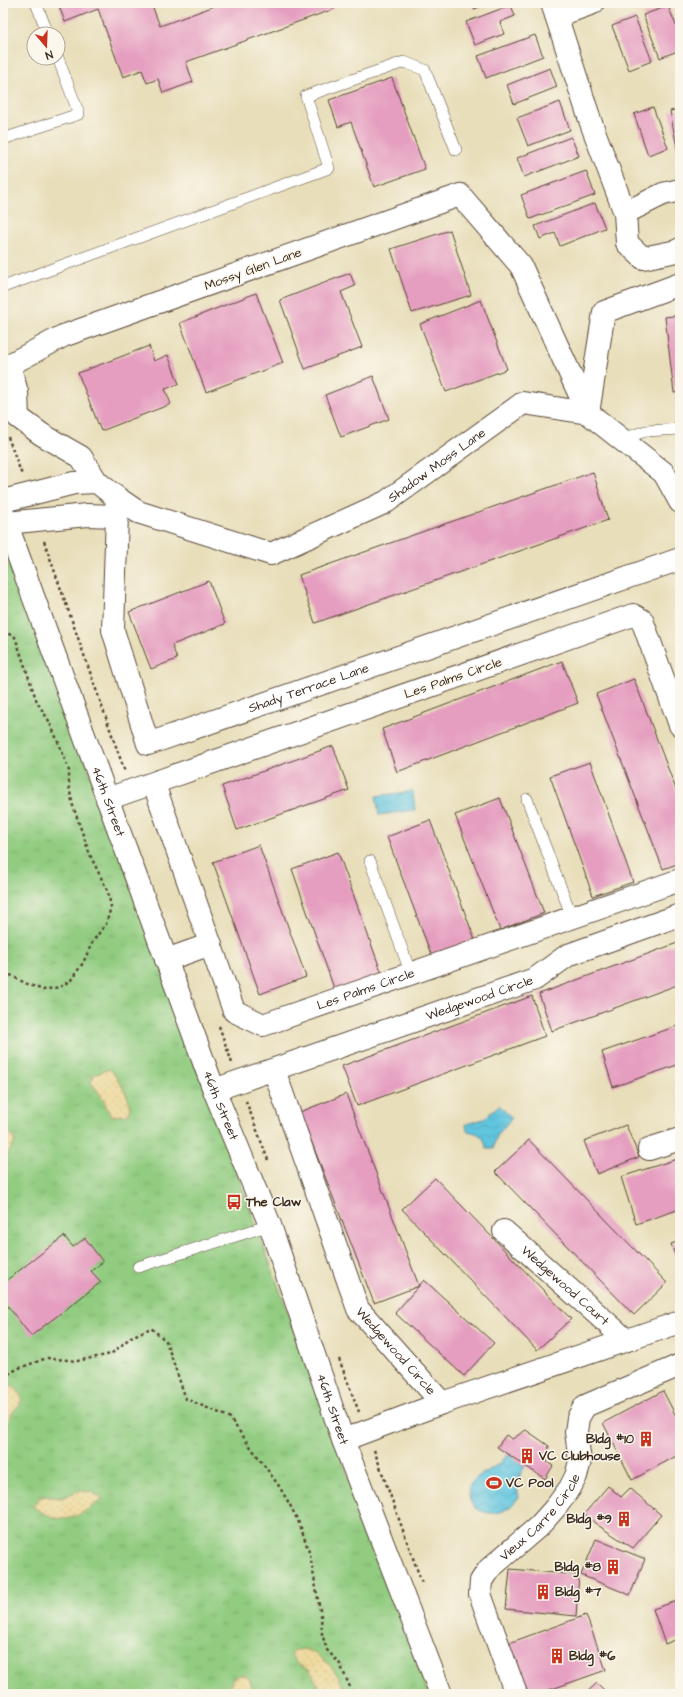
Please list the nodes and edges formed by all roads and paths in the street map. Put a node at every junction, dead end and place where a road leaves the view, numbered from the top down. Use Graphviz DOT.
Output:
graph roads {
  1 [pos="36,3"];
  2 [pos="593,3"];
  3 [pos="554,9"];
  4 [pos="45,26"];
  5 [pos="61,66"];
  6 [pos="3,139"];
  7 [pos="456,150"];
  8 [pos="680,190"];
  9 [pos="625,213"];
  10 [pos="680,249"];
  11 [pos="680,284"];
  12 [pos="3,287"];
  13 [pos="588,413"];
  14 [pos="680,429"];
  15 [pos="621,439"];
  16 [pos="97,482"];
  17 [pos="3,501"];
  18 [pos="680,502"];
  19 [pos="116,513"];
  20 [pos="5,519"];
  21 [pos="43,538"];
  22 [pos="680,559"];
  23 [pos="3,631"];
  24 [pos="680,725"];
  25 [pos="159,781"];
  26 [pos="132,791"];
  27 [pos="107,799"];
  28 [pos="527,799"];
  29 [pos="370,862"];
  30 [pos="680,880"];
  31 [pos="680,915"];
  32 [pos="572,917"];
  33 [pos="211,944"];
  34 [pos="166,960"];
  35 [pos="3,971"];
  36 [pos="410,974"];
  37 [pos="274,1070"];
  38 [pos="214,1090"];
  39 [pos="680,1139"];
  40 [pos="649,1149"];
  41 [pos="270,1225"];
  42 [pos="504,1231"];
  43 [pos="138,1268"];
  44 [pos="680,1322"];
  45 [pos="626,1340"];
  46 [pos="680,1365"];
  47 [pos="3,1378"];
  48 [pos="442,1403"];
  49 [pos="343,1440"];
  50 [pos="373,1449"];
  51 [pos="425,1590"];
  52 [pos="353,1694"];
  53 [pos="441,1694"];
  54 [pos="516,1694"];
  1 -- 4 [label="lane"];
  2 -- 3 [label="street"];
  3 -- 9 [label="street"];
  5 -- 6 [label="lane"];
  7 -- 12 [label="lane"];
  8 -- 9 [label="street"];
  9 -- 10 [label="street"];
  11 -- 13 [label="street"];
  13 -- 15 [label="street"];
  13 -- 16 [label="street, Mossy Glen Lane"];
  13 -- 19 [label="street, Shadow Moss Lane"];
  14 -- 15 [label="lane"];
  15 -- 18 [label="street"];
  16 -- 17 [label="street"];
  16 -- 19 [label="street, Mossy Glen Lane"];
  19 -- 20 [label="street"];
  19 -- 22 [label="street, Shady Terrace Lane"];
  20 -- 27 [label="street, 46th Street"];
  21 -- 26 [label="path"];
  23 -- 35 [label="path"];
  24 -- 25 [label="street, Les Palms Circle"];
  25 -- 26 [label="street, Les Palms Circle"];
  25 -- 33 [label="street, Les Palms Circle"];
  26 -- 27 [label="street, Les Palms Circle"];
  27 -- 34 [label="street, 46th Street"];
  28 -- 32 [label="lane"];
  29 -- 36 [label="lane"];
  30 -- 32 [label="street, Les Palms Circle"];
  31 -- 37 [label="street, Wedgewood Circle"];
  32 -- 36 [label="street, Les Palms Circle"];
  33 -- 34 [label="street"];
  33 -- 36 [label="street, Les Palms Circle"];
  34 -- 38 [label="street, 46th Street"];
  37 -- 38 [label="street, Wedgewood Circle"];
  37 -- 48 [label="street, Wedgewood Circle"];
  38 -- 41 [label="street, 46th Street"];
  39 -- 40 [label="street"];
  41 -- 43 [label="lane"];
  41 -- 49 [label="street, 46th Street"];
  42 -- 45 [label="street, Wedgewood Court"];
  44 -- 45 [label="street, Wedgewood Circle"];
  45 -- 48 [label="street, Wedgewood Circle"];
  46 -- 54 [label="street, Vieux Carre Circle"];
  47 -- 52 [label="path"];
  48 -- 49 [label="street, Wedgewood Circle"];
  49 -- 53 [label="street, 46th Street"];
  50 -- 51 [label="path"];
}
